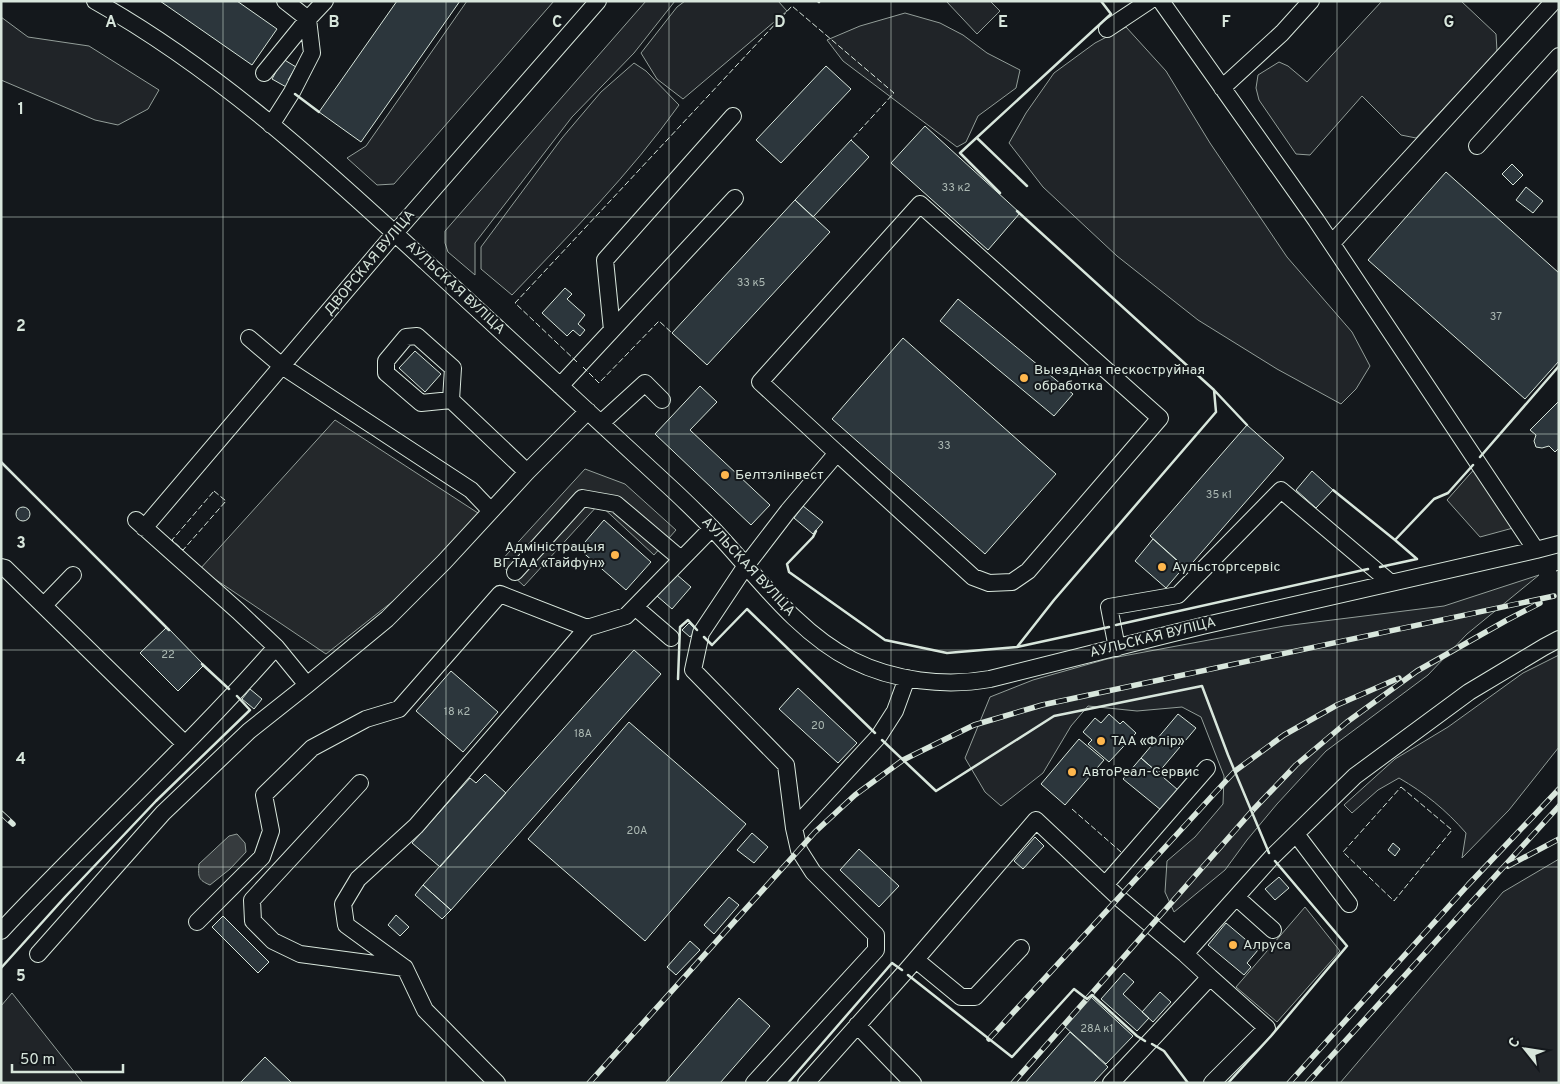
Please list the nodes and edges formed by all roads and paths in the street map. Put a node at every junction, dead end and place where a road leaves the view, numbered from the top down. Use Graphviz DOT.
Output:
graph roads {
  1 [pos="95,1"];
  2 [pos="285,1"];
  3 [pos="325,1"];
  4 [pos="598,1"];
  5 [pos="1149,1"];
  6 [pos="1161,1"];
  7 [pos="1311,1"];
  8 [pos="1554,1"];
  9 [pos="308,19"];
  10 [pos="1107,28"];
  11 [pos="1559,56"];
  12 [pos="264,73"];
  13 [pos="1222,88"];
  14 [pos="733,116"];
  15 [pos="271,125"];
  16 [pos="1477,146"];
  17 [pos="735,198"];
  18 [pos="395,233"];
  19 [pos="1332,243"];
  20 [pos="612,330"];
  21 [pos="249,338"];
  22 [pos="282,366"];
  23 [pos="560,386"];
  24 [pos="451,400"];
  25 [pos="662,400"];
  26 [pos="588,411"];
  27 [pos="601,423"];
  28 [pos="837,453"];
  29 [pos="527,472"];
  30 [pos="491,510"];
  31 [pos="712,528"];
  32 [pos="1559,544"];
  33 [pos="1536,550"];
  34 [pos="682,559"];
  35 [pos="1,567"];
  36 [pos="745,567"];
  37 [pos="515,572"];
  38 [pos="73,575"];
  39 [pos="1391,583"];
  40 [pos="44,605"];
  41 [pos="635,607"];
  42 [pos="587,628"];
  43 [pos="671,638"];
  44 [pos="1559,640"];
  45 [pos="276,647"];
  46 [pos="1117,648"];
  47 [pos="908,678"];
  48 [pos="307,685"];
  49 [pos="185,744"];
  50 [pos="1207,768"];
  51 [pos="360,783"];
  52 [pos="794,828"];
  53 [pos="1296,834"];
  54 [pos="1105,885"];
  55 [pos="1236,897"];
  56 [pos="1349,904"];
  57 [pos="198,922"];
  58 [pos="1273,930"];
  59 [pos="1,931"];
  60 [pos="1021,948"];
  61 [pos="38,954"];
  62 [pos="1185,954"];
  63 [pos="916,960"];
  64 [pos="405,968"];
  65 [pos="1210,977"];
  66 [pos="857,1026"];
  67 [pos="497,1083"];
  68 [pos="754,1083"];
  69 [pos="806,1083"];
  70 [pos="913,1083"];
  71 [pos="1111,1083"];
  72 [pos="1212,1083"];
  1 -- 15 [label="street, АУЛЬСКАЯ ВУЛІЦА"];
  2 -- 9 [label="street"];
  3 -- 9 [label="street"];
  4 -- 18 [label="street, ДВОРСКАЯ ВУЛІЦА"];
  5 -- 10 [label="street"];
  6 -- 13 [label="street"];
  7 -- 13 [label="street"];
  8 -- 19 [label="street"];
  9 -- 12 [label="street"];
  9 -- 15 [label="street"];
  11 -- 16 [label="street"];
  13 -- 19 [label="street"];
  14 -- 20 [label="street"];
  15 -- 18 [label="street, АУЛЬСКАЯ ВУЛІЦА"];
  17 -- 20 [label="street"];
  18 -- 22 [label="street, ДВОРСКАЯ ВУЛІЦА"];
  18 -- 23 [label="street, АУЛЬСКАЯ ВУЛІЦА"];
  19 -- 33 [label="street"];
  20 -- 23 [label="street"];
  21 -- 22 [label="street"];
  22 -- 30 [label="street"];
  22 -- 45 [label="street, ДВОРСКАЯ ВУЛІЦА"];
  23 -- 26 [label="street, АУЛЬСКАЯ ВУЛІЦА"];
  24 -- 24 [label="street"];
  24 -- 29 [label="street"];
  25 -- 27 [label="street"];
  26 -- 27 [label="street, АУЛЬСКАЯ ВУЛІЦА"];
  26 -- 29 [label="street"];
  27 -- 31 [label="street, АУЛЬСКАЯ ВУЛІЦА"];
  28 -- 28 [label="street"];
  28 -- 36 [label="street"];
  29 -- 30 [label="street"];
  30 -- 48 [label="street"];
  31 -- 34 [label="street"];
  31 -- 36 [label="street, АУЛЬСКАЯ ВУЛІЦА"];
  32 -- 33 [label="street, АУЛЬСКАЯ ВУЛІЦА"];
  33 -- 39 [label="street, АУЛЬСКАЯ ВУЛІЦА"];
  34 -- 37 [label="street"];
  34 -- 41 [label="street"];
  35 -- 40 [label="street"];
  36 -- 47 [label="street, АУЛЬСКАЯ ВУЛІЦА"];
  36 -- 52 [label="street"];
  38 -- 40 [label="street"];
  39 -- 46 [label="street, АУЛЬСКАЯ ВУЛІЦА"];
  39 -- 46 [label="street"];
  40 -- 49 [label="street"];
  41 -- 42 [label="street"];
  41 -- 43 [label="street"];
  42 -- 57 [label="street"];
  42 -- 64 [label="street"];
  44 -- 53 [label="street"];
  45 -- 48 [label="street"];
  45 -- 49 [label="street"];
  46 -- 47 [label="street, АУЛЬСКАЯ ВУЛІЦА"];
  47 -- 52 [label="street"];
  48 -- 61 [label="street"];
  49 -- 59 [label="street"];
  50 -- 54 [label="street"];
  51 -- 64 [label="street"];
  52 -- 68 [label="street"];
  53 -- 55 [label="street"];
  53 -- 56 [label="street"];
  54 -- 62 [label="street"];
  54 -- 63 [label="street"];
  55 -- 58 [label="street"];
  55 -- 62 [label="street"];
  60 -- 63 [label="street"];
  62 -- 65 [label="street"];
  63 -- 66 [label="street"];
  64 -- 67 [label="street"];
  65 -- 71 [label="street"];
  65 -- 72 [label="street"];
  66 -- 69 [label="street"];
  66 -- 70 [label="street"];
}
